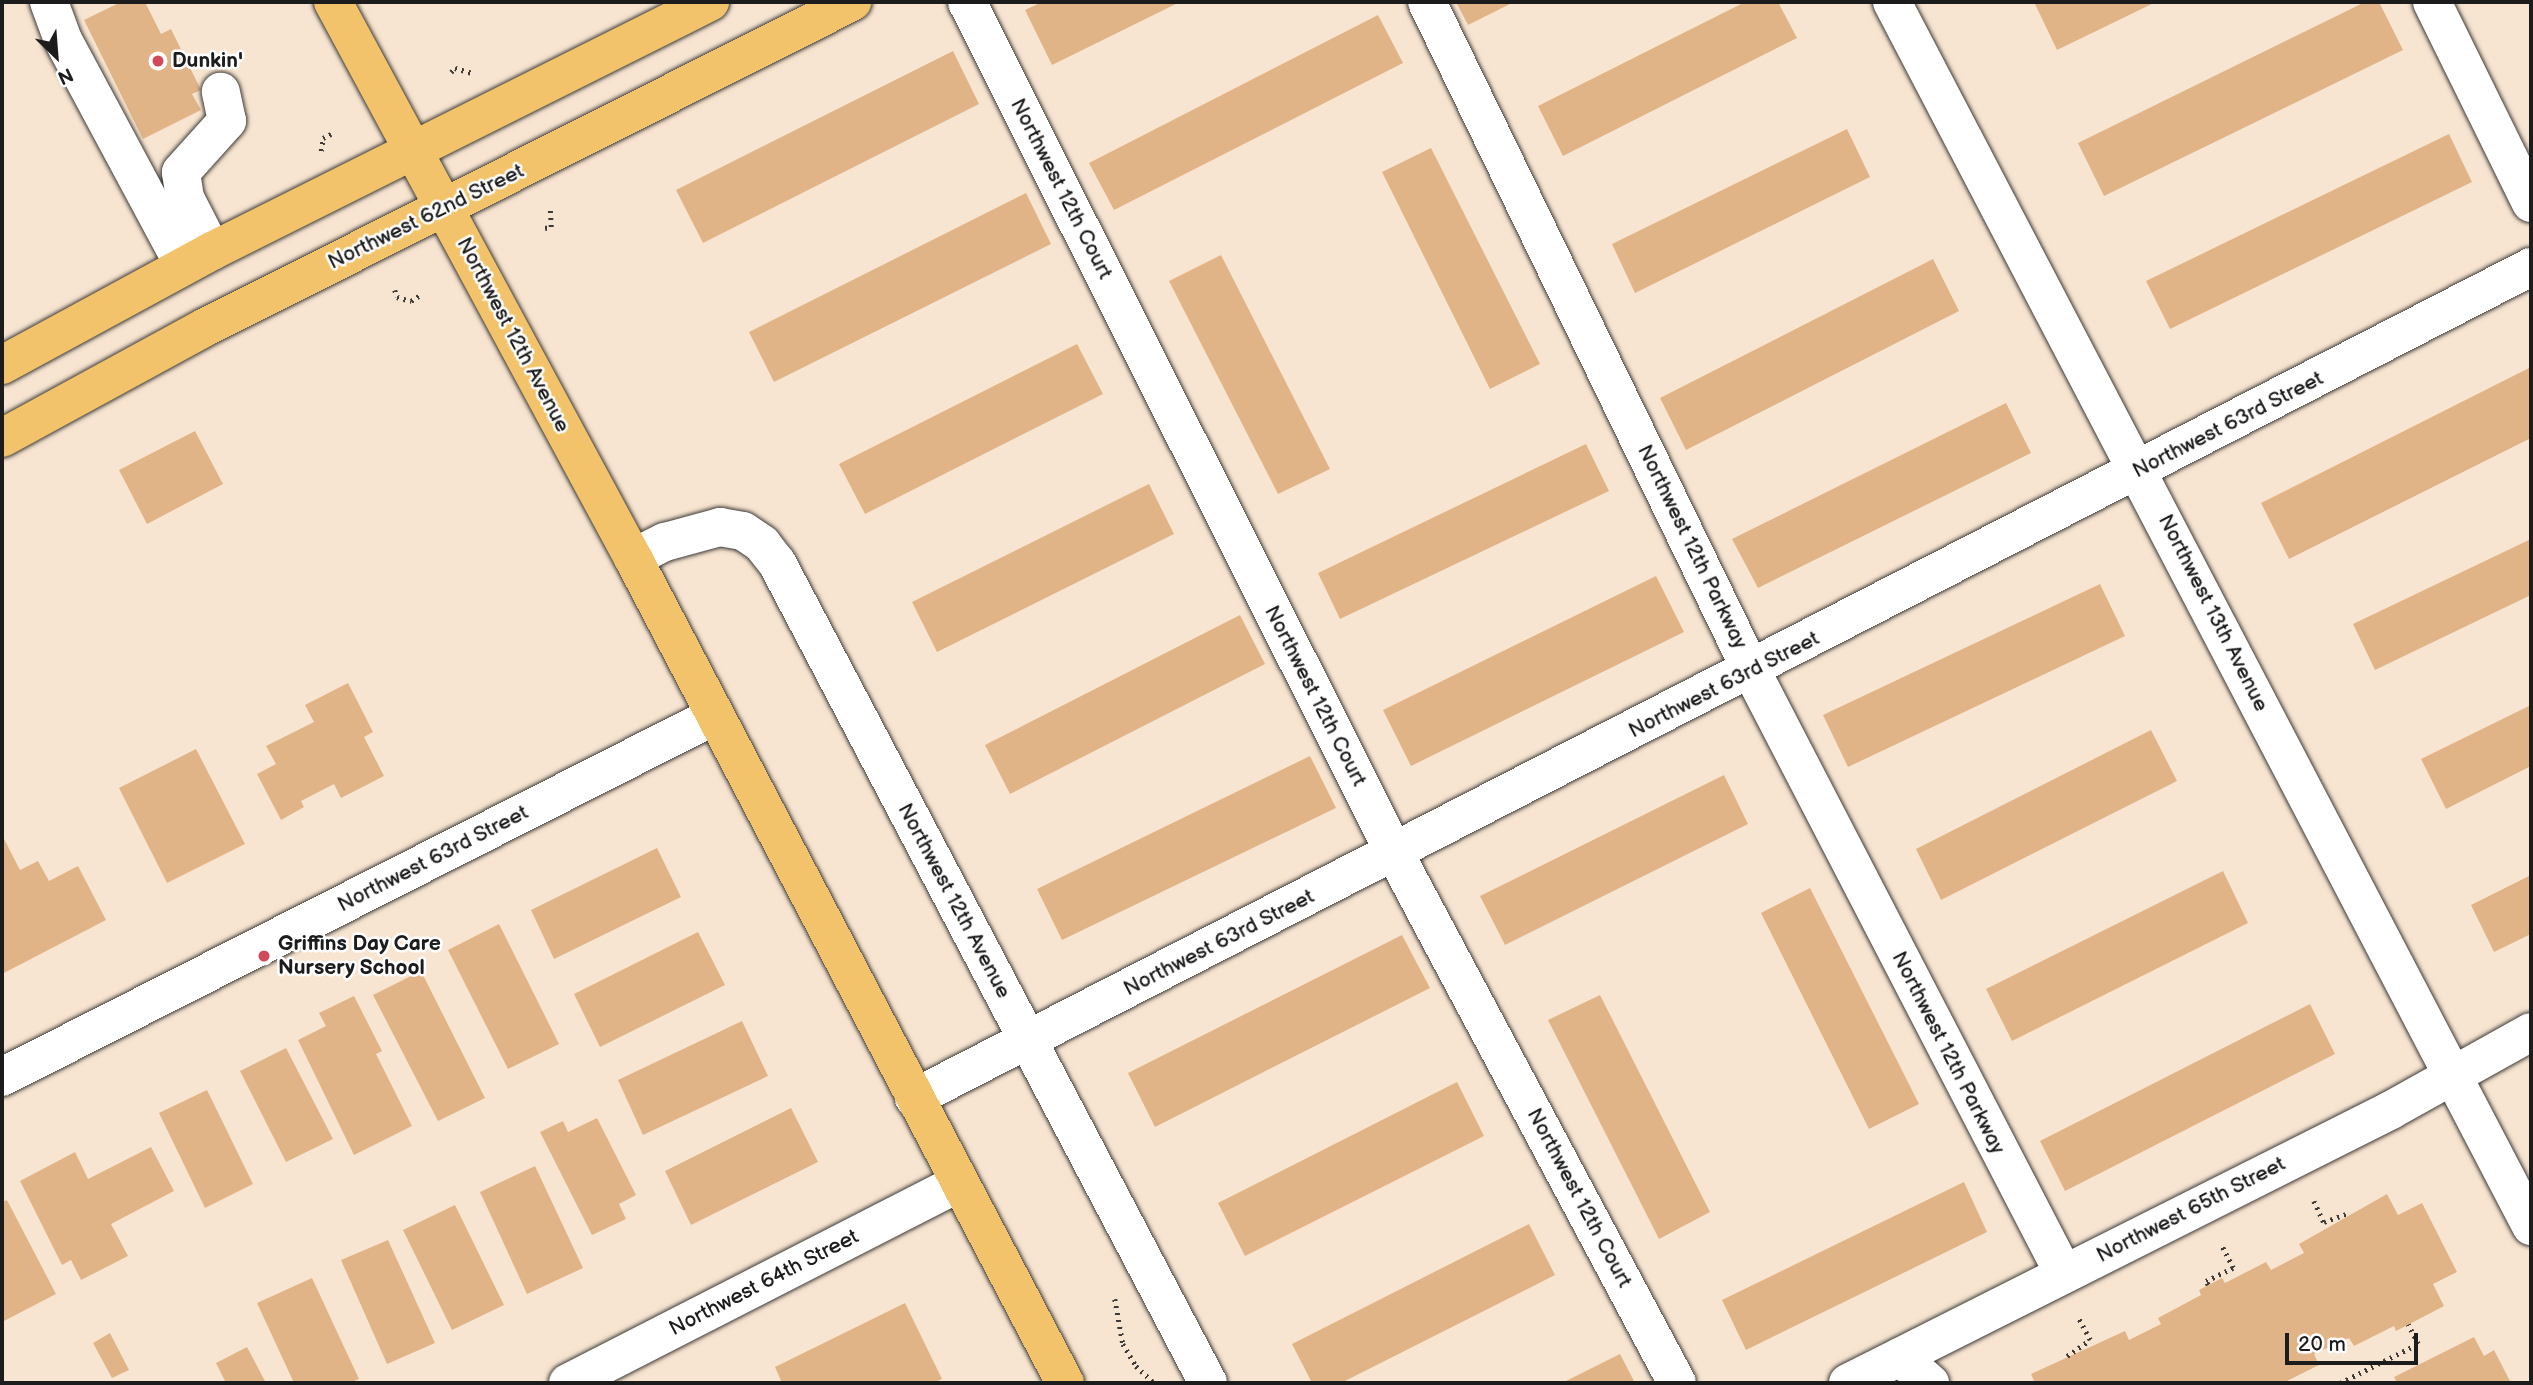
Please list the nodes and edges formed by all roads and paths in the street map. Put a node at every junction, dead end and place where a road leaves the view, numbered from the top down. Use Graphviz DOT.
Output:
graph roads {
  1 [pos="50,2"];
  2 [pos="332,2"];
  3 [pos="710,2"];
  4 [pos="852,2"];
  5 [pos="967,2"];
  6 [pos="1427,2"];
  7 [pos="1892,2"];
  8 [pos="2432,2"];
  9 [pos="221,92"];
  10 [pos="416,152"];
  11 [pos="2531,203"];
  12 [pos="445,208"];
  13 [pos="550,208"];
  14 [pos="545,228"];
  15 [pos="198,258"];
  16 [pos="2531,267"];
  17 [pos="395,290"];
  18 [pos="420,295"];
  19 [pos="2,365"];
  20 [pos="2,438"];
  21 [pos="2139,471"];
  22 [pos="633,558"];
  23 [pos="1751,670"];
  24 [pos="714,716"];
  25 [pos="1395,854"];
  26 [pos="2531,1032"];
  27 [pos="1027,1040"];
  28 [pos="2451,1076"];
  29 [pos="2,1077"];
  30 [pos="914,1098"];
  31 [pos="959,1183"];
  32 [pos="2314,1200"];
  33 [pos="2349,1213"];
  34 [pos="2531,1226"];
  35 [pos="2222,1246"];
  36 [pos="2064,1274"];
  37 [pos="2208,1286"];
  38 [pos="2079,1319"];
  39 [pos="2409,1324"];
  40 [pos="2067,1356"];
  41 [pos="1901,1370"];
  42 [pos="2352,1377"];
  43 [pos="568,1383"];
  44 [pos="1065,1383"];
  45 [pos="1208,1383"];
  46 [pos="1677,1383"];
  47 [pos="1848,1383"];
  48 [pos="1930,1383"];
  49 [pos="2340,1383"];
  50 [pos="2355,1383"];
  1 -- 15 [label="street"];
  2 -- 10 [label="main road, Northwest 12th Avenue"];
  3 -- 10 [label="main road"];
  4 -- 12 [label="main road, Northwest 62nd Street"];
  5 -- 25 [label="street, Northwest 12th Court"];
  6 -- 23 [label="street, Northwest 12th Parkway"];
  7 -- 21 [label="street, Northwest 13th Avenue"];
  8 -- 11 [label="street"];
  9 -- 15 [label="street"];
  10 -- 12 [label="main road, Northwest 12th Avenue"];
  10 -- 15 [label="main road"];
  12 -- 20 [label="main road, Northwest 62nd Street"];
  12 -- 22 [label="main road, Northwest 12th Avenue"];
  13 -- 14 [label="path"];
  15 -- 19 [label="main road"];
  16 -- 21 [label="street, Northwest 63rd Street"];
  17 -- 18 [label="path"];
  21 -- 23 [label="street, Northwest 63rd Street"];
  21 -- 28 [label="street, Northwest 13th Avenue"];
  22 -- 24 [label="main road, Northwest 12th Avenue"];
  22 -- 27 [label="street, Northwest 12th Avenue"];
  23 -- 25 [label="street, Northwest 63rd Street"];
  23 -- 36 [label="street, Northwest 12th Parkway"];
  24 -- 29 [label="street, Northwest 63rd Street"];
  24 -- 30 [label="main road, Northwest 12th Avenue"];
  25 -- 27 [label="street, Northwest 63rd Street"];
  25 -- 46 [label="street, Northwest 12th Court"];
  26 -- 28 [label="street, Northwest 65th Street"];
  27 -- 30 [label="street, Northwest 63rd Street"];
  27 -- 45 [label="street, Northwest 12th Avenue"];
  28 -- 34 [label="street, Northwest 13th Avenue"];
  28 -- 36 [label="street, Northwest 65th Street"];
  30 -- 31 [label="main road, Northwest 12th Avenue"];
  31 -- 43 [label="street, Northwest 64th Street"];
  31 -- 44 [label="main road, Northwest 12th Avenue"];
  32 -- 33 [label="path"];
  35 -- 37 [label="path"];
  36 -- 41 [label="street, Northwest 65th Street"];
  38 -- 40 [label="path"];
  39 -- 42 [label="path"];
  41 -- 47 [label="street, Northwest 65th Street"];
  41 -- 48 [label="street"];
  42 -- 49 [label="path"];
  42 -- 50 [label="path"];
}
